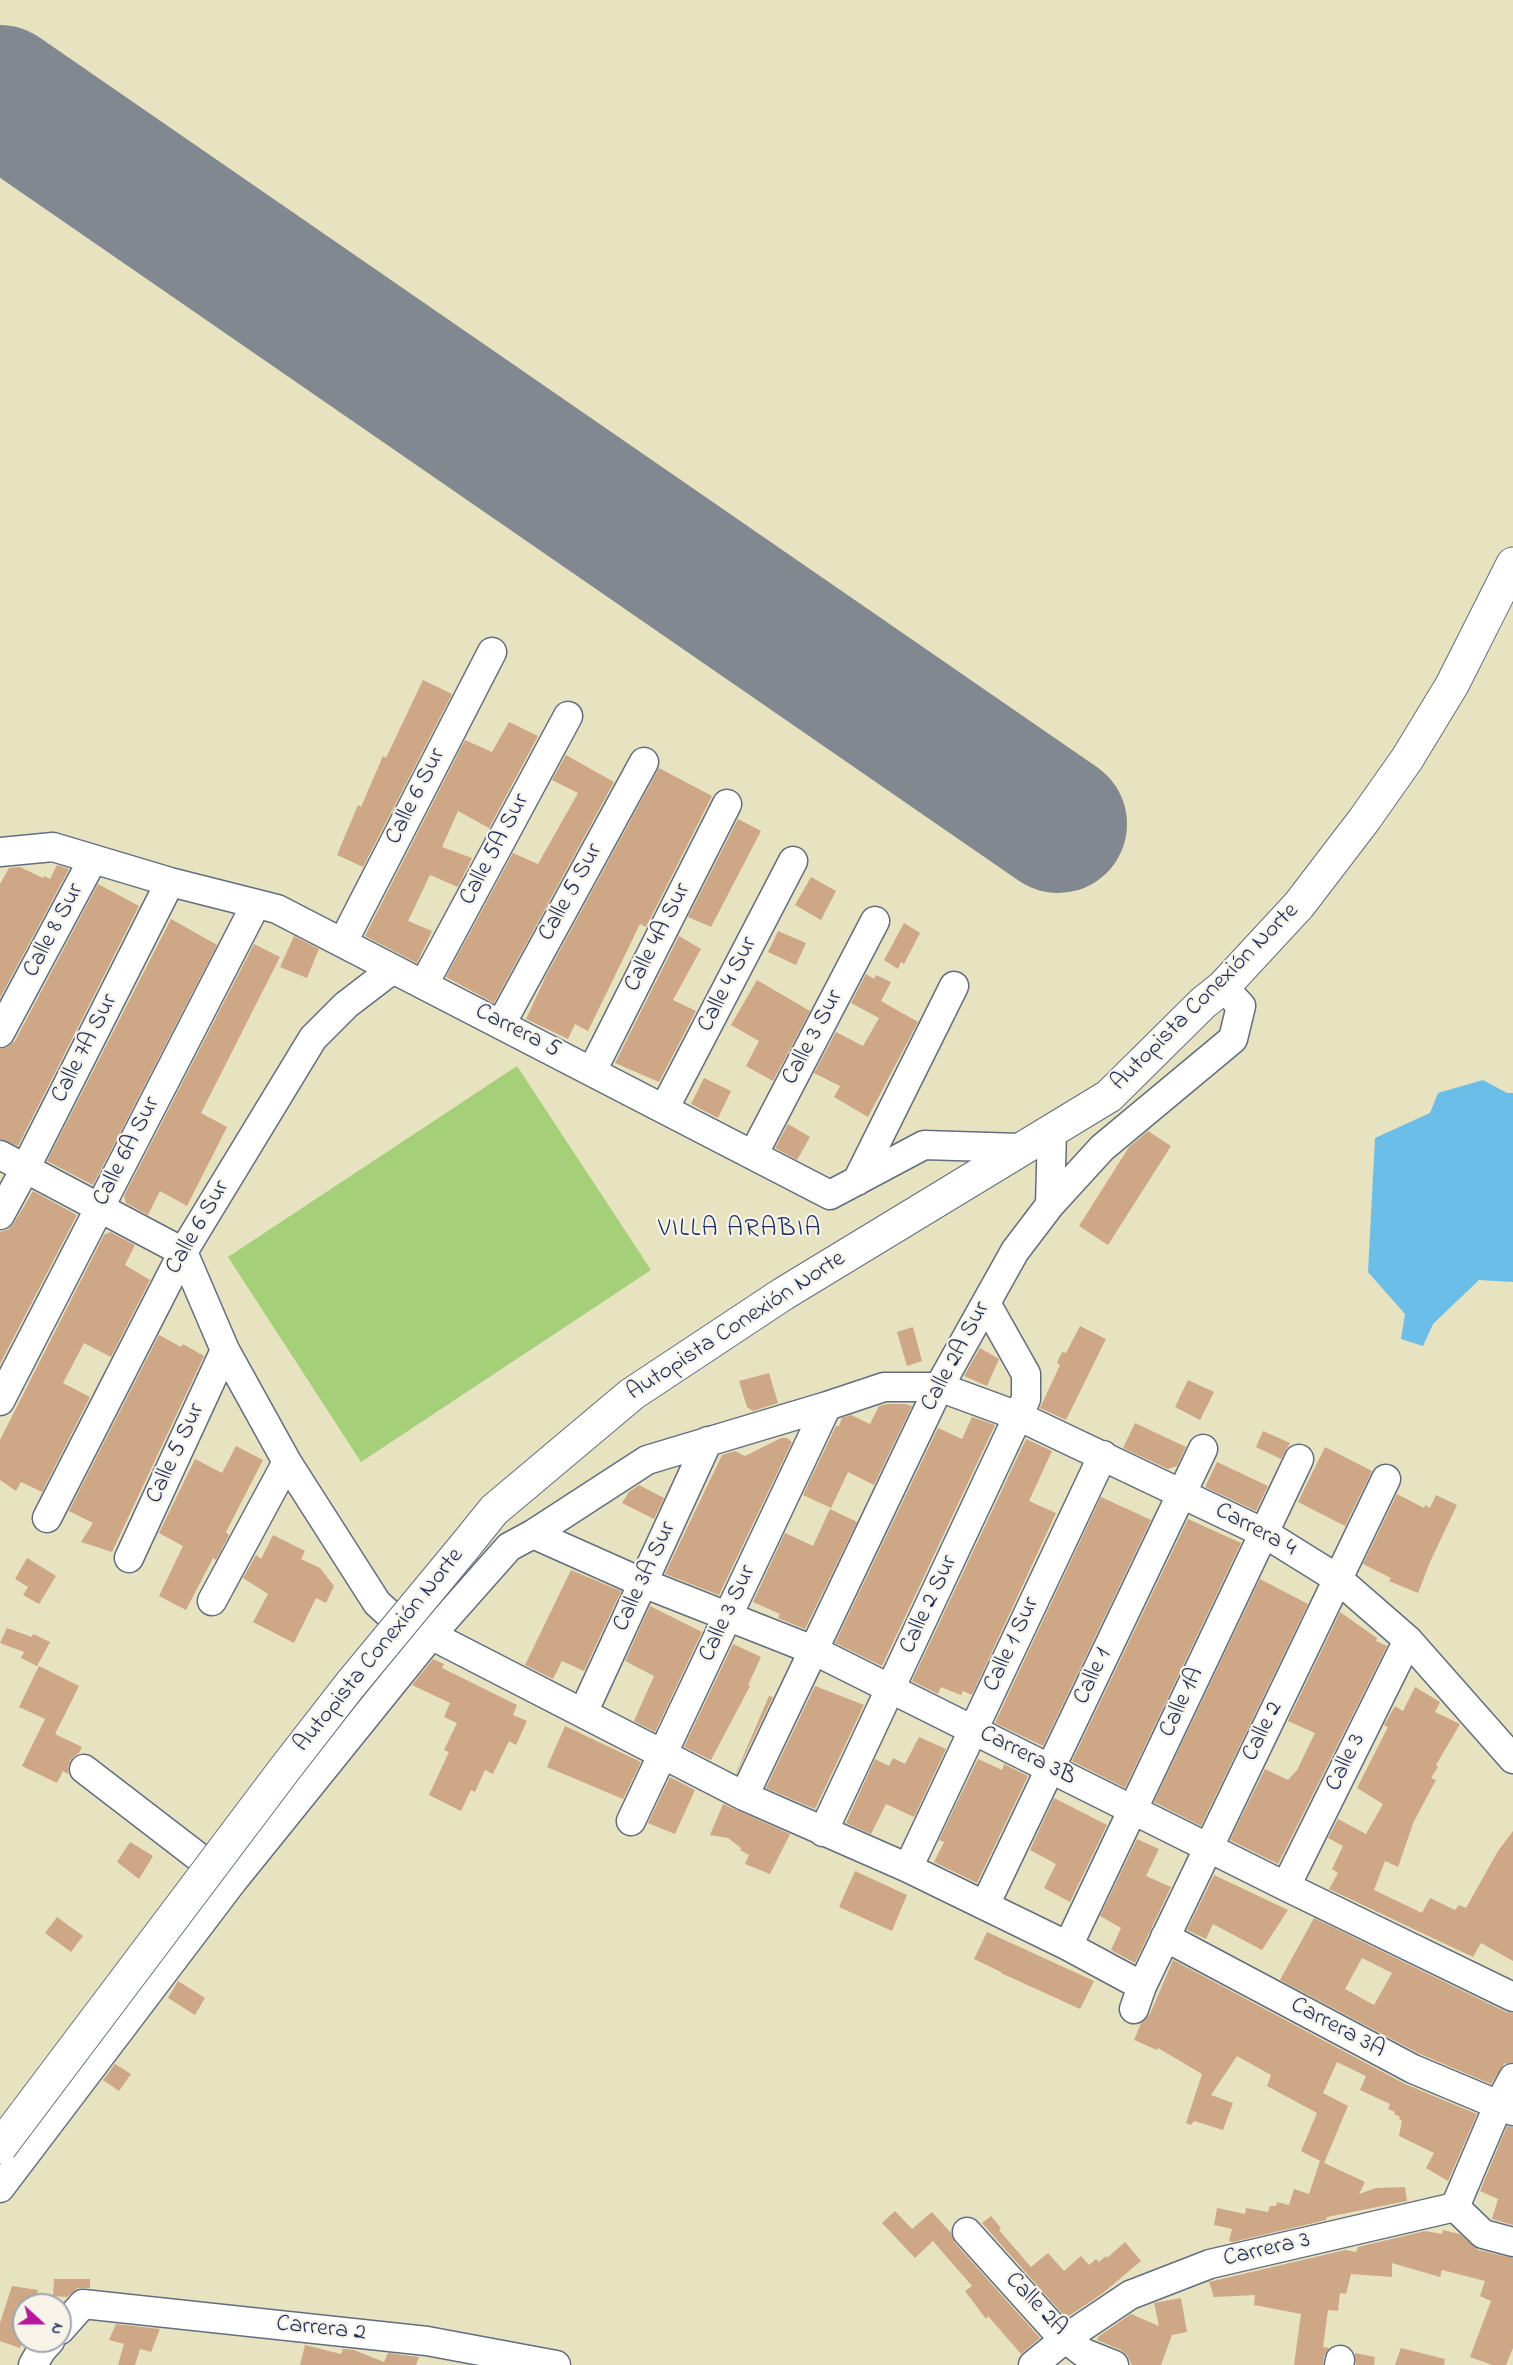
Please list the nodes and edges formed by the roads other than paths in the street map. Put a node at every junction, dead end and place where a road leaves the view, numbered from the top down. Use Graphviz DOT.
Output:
graph roads {
  1 [pos="1513,564"];
  2 [pos="492,652"];
  3 [pos="568,716"];
  4 [pos="644,762"];
  5 [pos="726,804"];
  6 [pos="0,853"];
  7 [pos="93,859"];
  8 [pos="793,861"];
  9 [pos="170,882"];
  10 [pos="256,904"];
  11 [pos="875,921"];
  12 [pos="343,942"];
  13 [pos="393,969"];
  14 [pos="424,984"];
  15 [pos="954,986"];
  16 [pos="1223,987"];
  17 [pos="501,1024"];
  18 [pos="0,1033"];
  19 [pos="592,1071"];
  20 [pos="664,1109"];
  21 [pos="1052,1131"];
  22 [pos="1020,1148"];
  23 [pos="0,1155"];
  24 [pos="753,1155"];
  25 [pos="25,1169"];
  26 [pos="857,1181"];
  27 [pos="1050,1205"];
  28 [pos="99,1208"];
  29 [pos="0,1215"];
  30 [pos="183,1252"];
  31 [pos="986,1303"];
  32 [pos="225,1350"];
  33 [pos="939,1387"];
  34 [pos="0,1401"];
  35 [pos="827,1406"];
  36 [pos="1018,1416"];
  37 [pos="708,1441"];
  38 [pos="1203,1449"];
  39 [pos="1103,1455"];
  40 [pos="1299,1459"];
  41 [pos="287,1462"];
  42 [pos="1386,1479"];
  43 [pos="1182,1493"];
  44 [pos="47,1518"];
  45 [pos="1264,1533"];
  46 [pos="533,1534"];
  47 [pos="129,1558"];
  48 [pos="1338,1579"];
  49 [pos="643,1583"];
  50 [pos="212,1601"];
  51 [pos="728,1617"];
  52 [pos="432,1634"];
  53 [pos="1408,1640"];
  54 [pos="813,1650"];
  55 [pos="891,1689"];
  56 [pos="584,1713"];
  57 [pos="973,1730"];
  58 [pos="663,1753"];
  59 [pos="1513,1759"];
  60 [pos="84,1769"];
  61 [pos="1050,1769"];
  62 [pos="744,1796"];
  63 [pos="1132,1810"];
  64 [pos="631,1821"];
  65 [pos="823,1832"];
  66 [pos="1208,1848"];
  67 [pos="908,1868"];
  68 [pos="232,1882"];
  69 [pos="1286,1886"];
  70 [pos="985,1905"];
  71 [pos="1165,1937"];
  72 [pos="1068,1946"];
  73 [pos="1513,1997"];
  74 [pos="1513,2078"];
  75 [pos="1505,2109"];
  76 [pos="0,2147"];
  77 [pos="0,2188"];
  78 [pos="1455,2207"];
  79 [pos="967,2232"];
  80 [pos="1513,2242"];
  81 [pos="72,2316"];
  82 [pos="1066,2338"];
  83 [pos="556,2365"];
  84 [pos="1033,2365"];
  85 [pos="1114,2365"];
  1 -- 16 [label="highway, Autopista Conexión Norte"];
  2 -- 12 [label="street, Calle 6 Sur"];
  3 -- 14 [label="street, Calle 5A Sur"];
  4 -- 17 [label="street, Calle 5 Sur"];
  5 -- 19 [label="street, Calle 4A Sur"];
  6 -- 7 [label="street, Carrera 5"];
  7 -- 9 [label="street, Carrera 5"];
  7 -- 18 [label="street, Calle 8 Sur"];
  8 -- 20 [label="street, Calle 4 Sur"];
  9 -- 10 [label="street, Carrera 5"];
  9 -- 25 [label="street, Calle 7A Sur"];
  10 -- 12 [label="street, Carrera 5"];
  10 -- 28 [label="street, Calle 6A Sur"];
  11 -- 24 [label="street, Calle 3 Sur"];
  12 -- 13 [label="street, Carrera 5"];
  13 -- 14 [label="street, Carrera 5"];
  13 -- 30 [label="street, Calle 6 Sur"];
  14 -- 17 [label="street, Carrera 5"];
  15 -- 26 [label="street"];
  16 -- 21 [label="highway, Autopista Conexión Norte"];
  16 -- 27 [label="street, Calle 2A Sur"];
  17 -- 19 [label="street, Carrera 5"];
  19 -- 20 [label="street, Carrera 5"];
  20 -- 24 [label="street, Carrera 5"];
  21 -- 22 [label="highway, Autopista Conexión Norte"];
  21 -- 27 [label="street"];
  22 -- 26 [label="street, Carrera 5"];
  22 -- 76 [label="highway, Autopista Conexión Norte, bridge"];
  23 -- 25 [label="street"];
  24 -- 26 [label="street, Carrera 5"];
  25 -- 28 [label="street"];
  25 -- 29 [label="street, Calle 7A Sur"];
  27 -- 31 [label="street, Calle 2A Sur"];
  28 -- 30 [label="street"];
  28 -- 34 [label="street, Calle 6A Sur"];
  30 -- 32 [label="street"];
  30 -- 44 [label="street, Calle 6 Sur"];
  31 -- 33 [label="street, Calle 2A Sur"];
  31 -- 36 [label="street, Calle 2 Sur"];
  32 -- 41 [label="street"];
  32 -- 47 [label="street, Calle 5 Sur"];
  33 -- 35 [label="street"];
  33 -- 36 [label="street, Carrera 4"];
  33 -- 54 [label="street, Calle 2A Sur"];
  35 -- 37 [label="street"];
  35 -- 51 [label="street, Calle 3 Sur"];
  36 -- 39 [label="street, Carrera 4"];
  36 -- 55 [label="street, Calle 2 Sur"];
  37 -- 46 [label="street"];
  37 -- 49 [label="street, Calle 3A Sur"];
  38 -- 43 [label="street, Calle 1"];
  39 -- 43 [label="street, Carrera 4"];
  39 -- 57 [label="street, Calle 1 Sur"];
  40 -- 45 [label="street, Calle 1A"];
  41 -- 50 [label="street"];
  41 -- 52 [label="street"];
  42 -- 48 [label="street, Calle 2"];
  43 -- 45 [label="street, Carrera 4"];
  43 -- 61 [label="street, Calle 1"];
  45 -- 48 [label="street, Carrera 4"];
  45 -- 63 [label="street, Calle 1A"];
  46 -- 49 [label="street, Carrera 3B"];
  46 -- 52 [label="street"];
  48 -- 53 [label="street, Carrera 4"];
  48 -- 66 [label="street, Calle 2"];
  49 -- 51 [label="street, Carrera 3B"];
  49 -- 56 [label="street, Calle 3A Sur"];
  51 -- 54 [label="street, Carrera 3B"];
  51 -- 58 [label="street, Calle 3 Sur"];
  52 -- 56 [label="street"];
  52 -- 68 [label="street"];
  53 -- 59 [label="street, Carrera 4"];
  53 -- 69 [label="street, Calle 3"];
  54 -- 55 [label="street, Carrera 3B"];
  54 -- 62 [label="street, Calle 2A Sur"];
  55 -- 57 [label="street, Carrera 3B"];
  55 -- 65 [label="street, Calle 2 Sur"];
  56 -- 58 [label="street"];
  57 -- 61 [label="street, Carrera 3B"];
  57 -- 67 [label="street, Calle 1 Sur"];
  58 -- 62 [label="street"];
  58 -- 64 [label="street, Calle 3 Sur"];
  60 -- 68 [label="street"];
  61 -- 63 [label="street, Carrera 3B"];
  61 -- 70 [label="street, Calle 1"];
  62 -- 65 [label="street"];
  63 -- 66 [label="street, Carrera 3B"];
  63 -- 72 [label="street, Calle 1A"];
  65 -- 67 [label="street"];
  66 -- 69 [label="street, Carrera 3B"];
  66 -- 71 [label="street, Calle 2"];
  67 -- 70 [label="street"];
  68 -- 77 [label="street"];
  69 -- 73 [label="street, Carrera 3B"];
  70 -- 72 [label="street"];
  71 -- 72 [label="street, Calle 2"];
  71 -- 75 [label="street, Carrera 3A"];
  74 -- 75 [label="street"];
  75 -- 78 [label="street"];
  78 -- 80 [label="street"];
  78 -- 82 [label="street, Carrera 3"];
  79 -- 82 [label="street, Calle 2A"];
  81 -- 83 [label="street, Carrera 2"];
  82 -- 84 [label="street, Carrera 3"];
  82 -- 85 [label="street, Calle 2A"];
}
